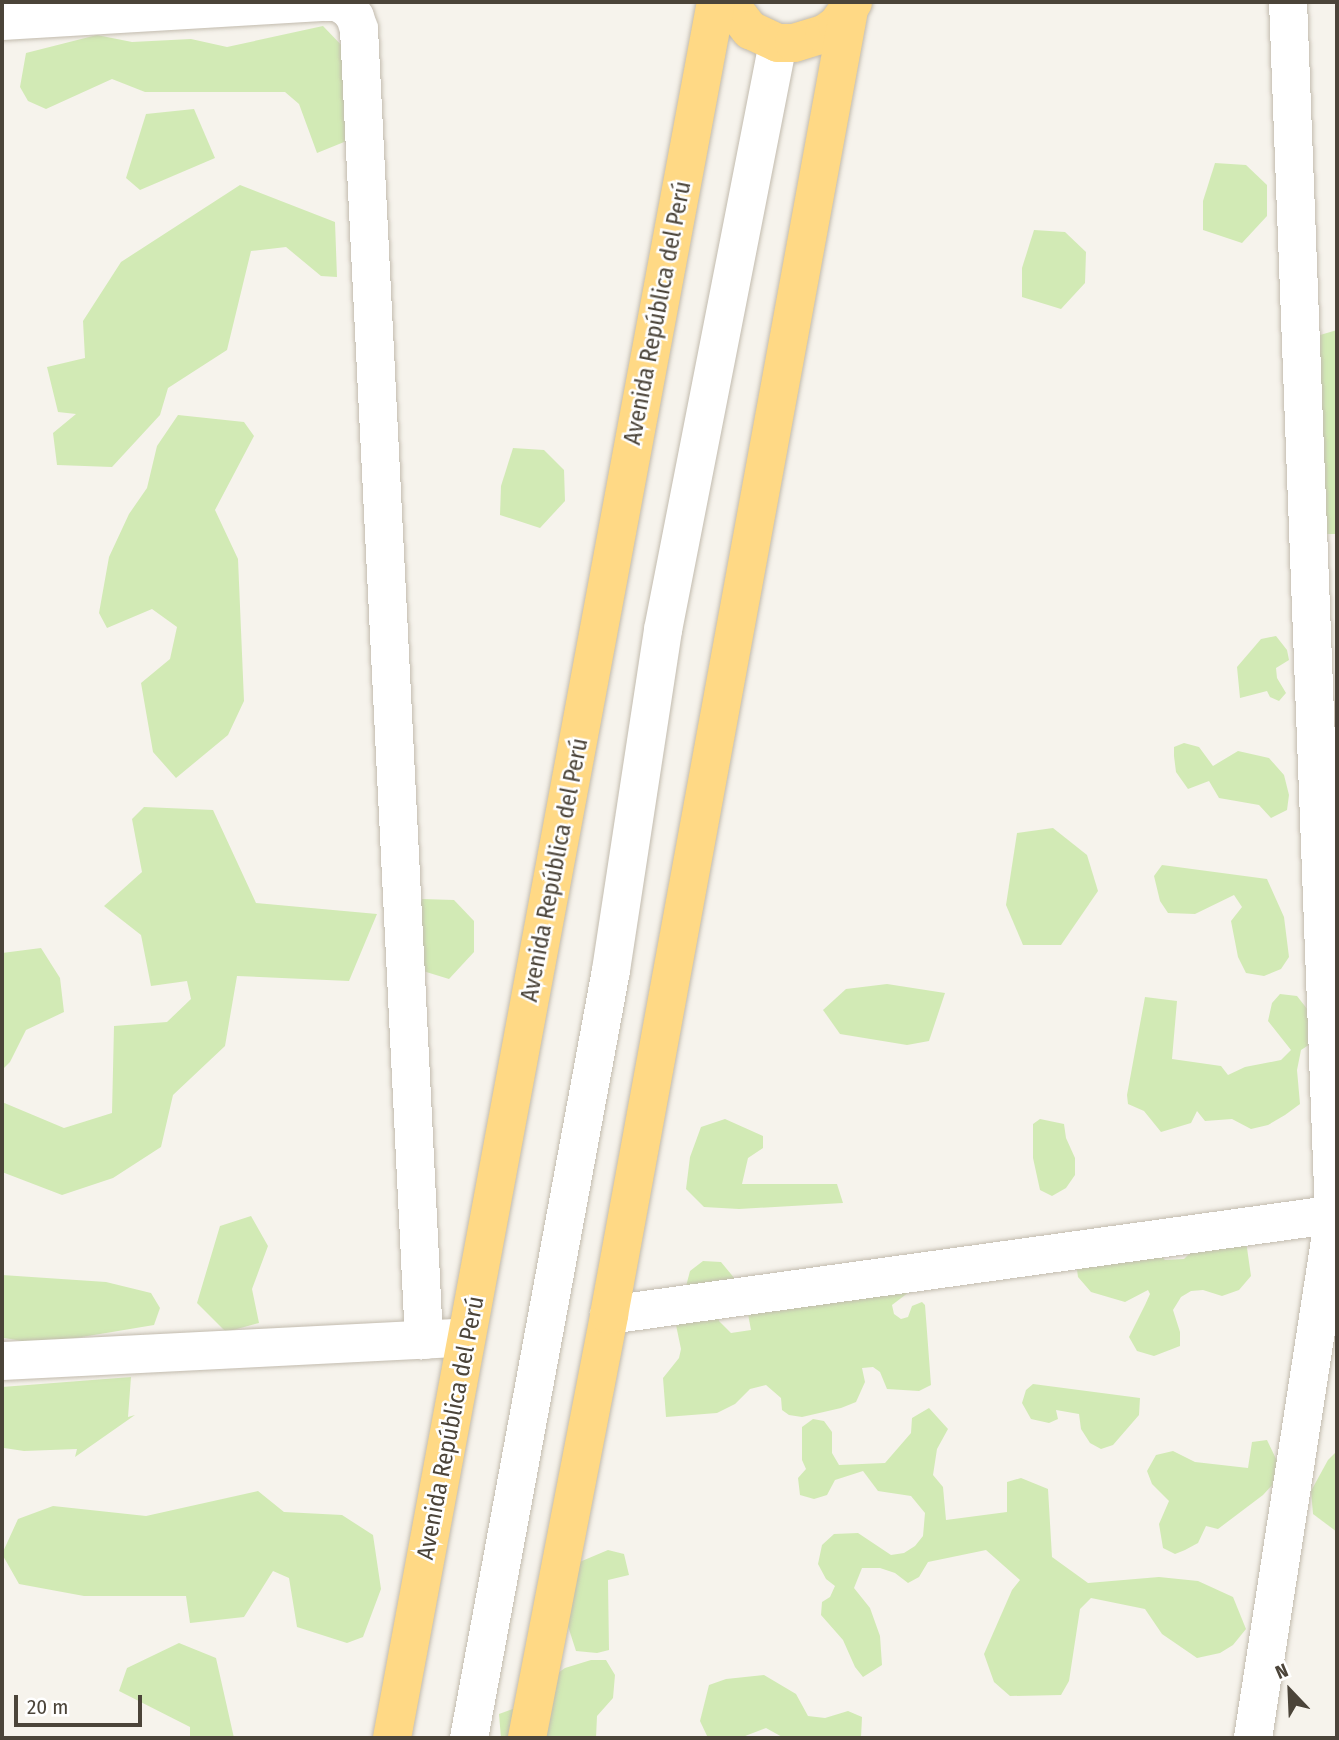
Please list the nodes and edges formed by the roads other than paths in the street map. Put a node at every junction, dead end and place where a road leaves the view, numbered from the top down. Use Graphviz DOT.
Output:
graph roads {
  1 [pos="716,2"];
  2 [pos="727,2"];
  3 [pos="1287,2"];
  4 [pos="851,6"];
  5 [pos="2,21"];
  6 [pos="778,43"];
  7 [pos="1335,1214"];
  8 [pos="608,1315"];
  9 [pos="468,1336"];
  10 [pos="424,1340"];
  11 [pos="2,1361"];
  12 [pos="392,1738"];
  13 [pos="469,1738"];
  14 [pos="527,1738"];
  15 [pos="1253,1738"];
  1 -- 9 [label="highway, Avenida República del Perú"];
  2 -- 6 [label="highway"];
  3 -- 7 [label="street"];
  4 -- 6 [label="highway"];
  4 -- 8 [label="highway"];
  5 -- 10 [label="street"];
  6 -- 13 [label="street"];
  7 -- 8 [label="street"];
  7 -- 15 [label="street"];
  8 -- 14 [label="highway"];
  9 -- 10 [label="street"];
  9 -- 12 [label="highway, Avenida República del Perú"];
  10 -- 11 [label="street"];
}
